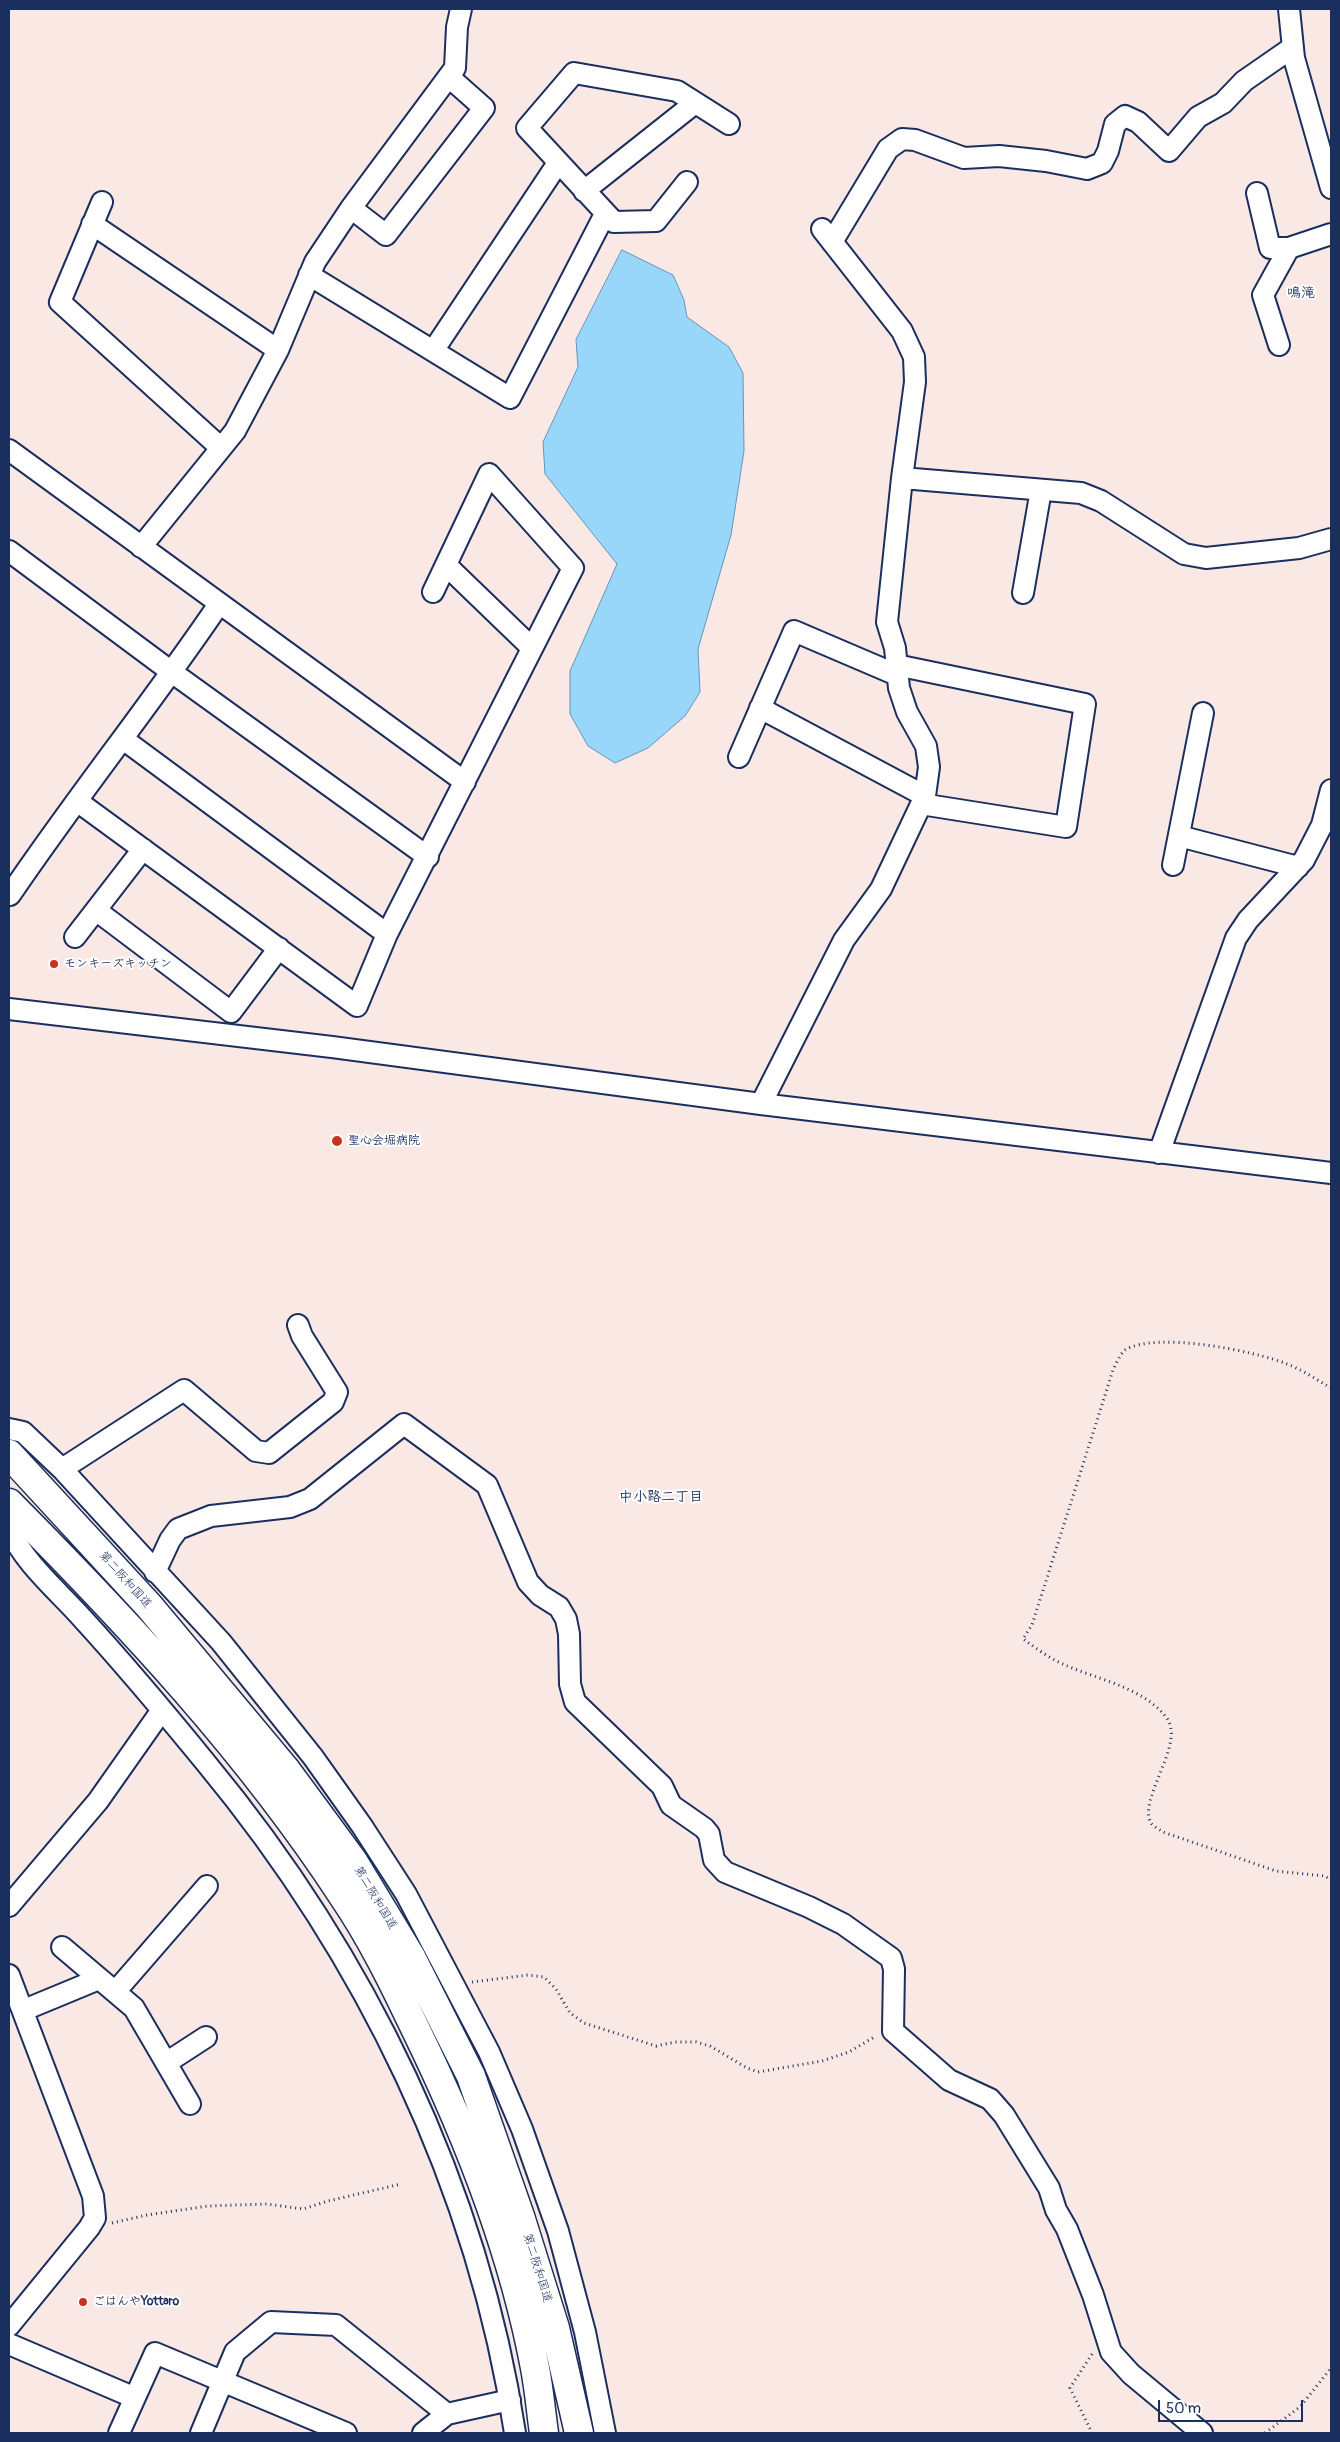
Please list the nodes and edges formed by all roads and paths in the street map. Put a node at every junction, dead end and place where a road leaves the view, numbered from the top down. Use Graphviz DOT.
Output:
graph roads {
  1 [pos="461,9"];
  2 [pos="1289,9"];
  3 [pos="1293,48"];
  4 [pos="449,77"];
  5 [pos="696,103"];
  6 [pos="729,124"];
  7 [pos="1322,134"];
  8 [pos="558,163"];
  9 [pos="687,182"];
  10 [pos="1331,188"];
  11 [pos="584,191"];
  12 [pos="1257,193"];
  13 [pos="102,202"];
  14 [pos="351,208"];
  15 [pos="605,214"];
  16 [pos="92,224"];
  17 [pos="1331,234"];
  18 [pos="1289,248"];
  19 [pos="309,275"];
  20 [pos="1279,344"];
  21 [pos="278,350"];
  22 [pos="433,351"];
  23 [pos="221,448"];
  24 [pos="9,450"];
  25 [pos="902,478"];
  26 [pos="1041,490"];
  27 [pos="1331,539"];
  28 [pos="141,547"];
  29 [pos="9,550"];
  30 [pos="446,565"];
  31 [pos="433,592"];
  32 [pos="1023,593"];
  33 [pos="219,604"];
  34 [pos="532,648"];
  35 [pos="897,670"];
  36 [pos="172,673"];
  37 [pos="760,708"];
  38 [pos="1203,712"];
  39 [pos="124,739"];
  40 [pos="739,757"];
  41 [pos="465,782"];
  42 [pos="1331,790"];
  43 [pos="923,800"];
  44 [pos="77,801"];
  45 [pos="1179,836"];
  46 [pos="142,848"];
  47 [pos="428,857"];
  48 [pos="1173,865"];
  49 [pos="1298,867"];
  50 [pos="10,894"];
  51 [pos="97,911"];
  52 [pos="387,934"];
  53 [pos="75,937"];
  54 [pos="279,948"];
  55 [pos="9,1009"];
  56 [pos="761,1104"];
  57 [pos="1159,1153"];
  58 [pos="1331,1173"];
  59 [pos="298,1325"];
  60 [pos="1331,1388"];
  61 [pos="9,1429"];
  62 [pos="9,1454"];
  63 [pos="62,1470"];
  64 [pos="9,1503"];
  65 [pos="9,1528"];
  66 [pos="155,1572"];
  67 [pos="162,1710"];
  68 [pos="1331,1880"];
  69 [pos="207,1886"];
  70 [pos="9,1906"];
  71 [pos="62,1948"];
  72 [pos="9,1975"];
  73 [pos="99,1979"];
  74 [pos="454,1984"];
  75 [pos="115,1992"];
  76 [pos="24,2010"];
  77 [pos="893,2030"];
  78 [pos="206,2037"];
  79 [pos="166,2063"];
  80 [pos="190,2104"];
  81 [pos="401,2184"];
  82 [pos="89,2228"];
  83 [pos="9,2326"];
  84 [pos="1106,2335"];
  85 [pos="9,2344"];
  86 [pos="1331,2368"];
  87 [pos="223,2382"];
  88 [pos="133,2397"];
  89 [pos="510,2400"];
  90 [pos="447,2414"];
  91 [pos="119,2433"];
  92 [pos="201,2433"];
  93 [pos="346,2433"];
  94 [pos="423,2433"];
  95 [pos="515,2433"];
  96 [pos="544,2433"];
  97 [pos="579,2433"];
  98 [pos="605,2433"];
  99 [pos="1092,2433"];
  100 [pos="1202,2433"];
  101 [pos="1265,2433"];
  1 -- 4 [label="street"];
  2 -- 3 [label="street"];
  3 -- 7 [label="street"];
  3 -- 25 [label="street"];
  4 -- 14 [label="street"];
  4 -- 14 [label="street"];
  5 -- 6 [label="street"];
  5 -- 8 [label="street"];
  5 -- 11 [label="street"];
  7 -- 10 [label="street"];
  8 -- 11 [label="street"];
  8 -- 22 [label="street"];
  9 -- 15 [label="street"];
  11 -- 15 [label="street"];
  12 -- 18 [label="street"];
  13 -- 16 [label="street"];
  14 -- 19 [label="street"];
  15 -- 22 [label="street"];
  16 -- 21 [label="street"];
  16 -- 23 [label="street"];
  17 -- 18 [label="street"];
  18 -- 20 [label="street"];
  19 -- 21 [label="street"];
  19 -- 22 [label="street"];
  21 -- 23 [label="street"];
  23 -- 28 [label="street"];
  24 -- 28 [label="street"];
  25 -- 26 [label="street"];
  25 -- 35 [label="street"];
  26 -- 27 [label="street"];
  26 -- 32 [label="street"];
  28 -- 33 [label="street"];
  29 -- 36 [label="street"];
  30 -- 31 [label="street"];
  30 -- 34 [label="street"];
  30 -- 34 [label="street"];
  33 -- 36 [label="street"];
  33 -- 41 [label="street"];
  34 -- 41 [label="street"];
  35 -- 37 [label="street"];
  35 -- 43 [label="street"];
  35 -- 43 [label="street"];
  36 -- 39 [label="street"];
  36 -- 47 [label="street"];
  37 -- 40 [label="street"];
  37 -- 43 [label="street"];
  38 -- 45 [label="street"];
  39 -- 44 [label="street"];
  39 -- 52 [label="street"];
  41 -- 47 [label="street"];
  42 -- 49 [label="street"];
  43 -- 56 [label="street"];
  44 -- 46 [label="street"];
  44 -- 50 [label="street"];
  45 -- 48 [label="street"];
  45 -- 49 [label="street"];
  46 -- 51 [label="street"];
  46 -- 54 [label="street"];
  47 -- 52 [label="street"];
  49 -- 57 [label="street"];
  51 -- 53 [label="street"];
  51 -- 54 [label="street"];
  52 -- 54 [label="street"];
  55 -- 56 [label="street"];
  56 -- 57 [label="street"];
  57 -- 58 [label="street"];
  59 -- 63 [label="street"];
  60 -- 68 [label="path"];
  61 -- 63 [label="street"];
  62 -- 97 [label="highway, 第二阪和国道"];
  63 -- 66 [label="street"];
  64 -- 96 [label="highway, 第二阪和国道"];
  65 -- 67 [label="street"];
  66 -- 74 [label="street"];
  66 -- 77 [label="street"];
  67 -- 70 [label="street"];
  67 -- 89 [label="street"];
  69 -- 75 [label="street"];
  71 -- 73 [label="street"];
  72 -- 76 [label="street"];
  73 -- 75 [label="street"];
  73 -- 76 [label="street"];
  74 -- 77 [label="path"];
  74 -- 98 [label="street"];
  75 -- 79 [label="street"];
  76 -- 82 [label="street"];
  77 -- 84 [label="street"];
  78 -- 79 [label="street"];
  79 -- 80 [label="street"];
  81 -- 82 [label="path"];
  82 -- 83 [label="street"];
  84 -- 99 [label="path"];
  84 -- 100 [label="street"];
  85 -- 88 [label="street"];
  86 -- 101 [label="path"];
  87 -- 88 [label="street"];
  87 -- 90 [label="street"];
  87 -- 92 [label="street"];
  87 -- 93 [label="street"];
  88 -- 91 [label="street"];
  89 -- 90 [label="street"];
  89 -- 95 [label="street"];
  90 -- 94 [label="street"];
}
